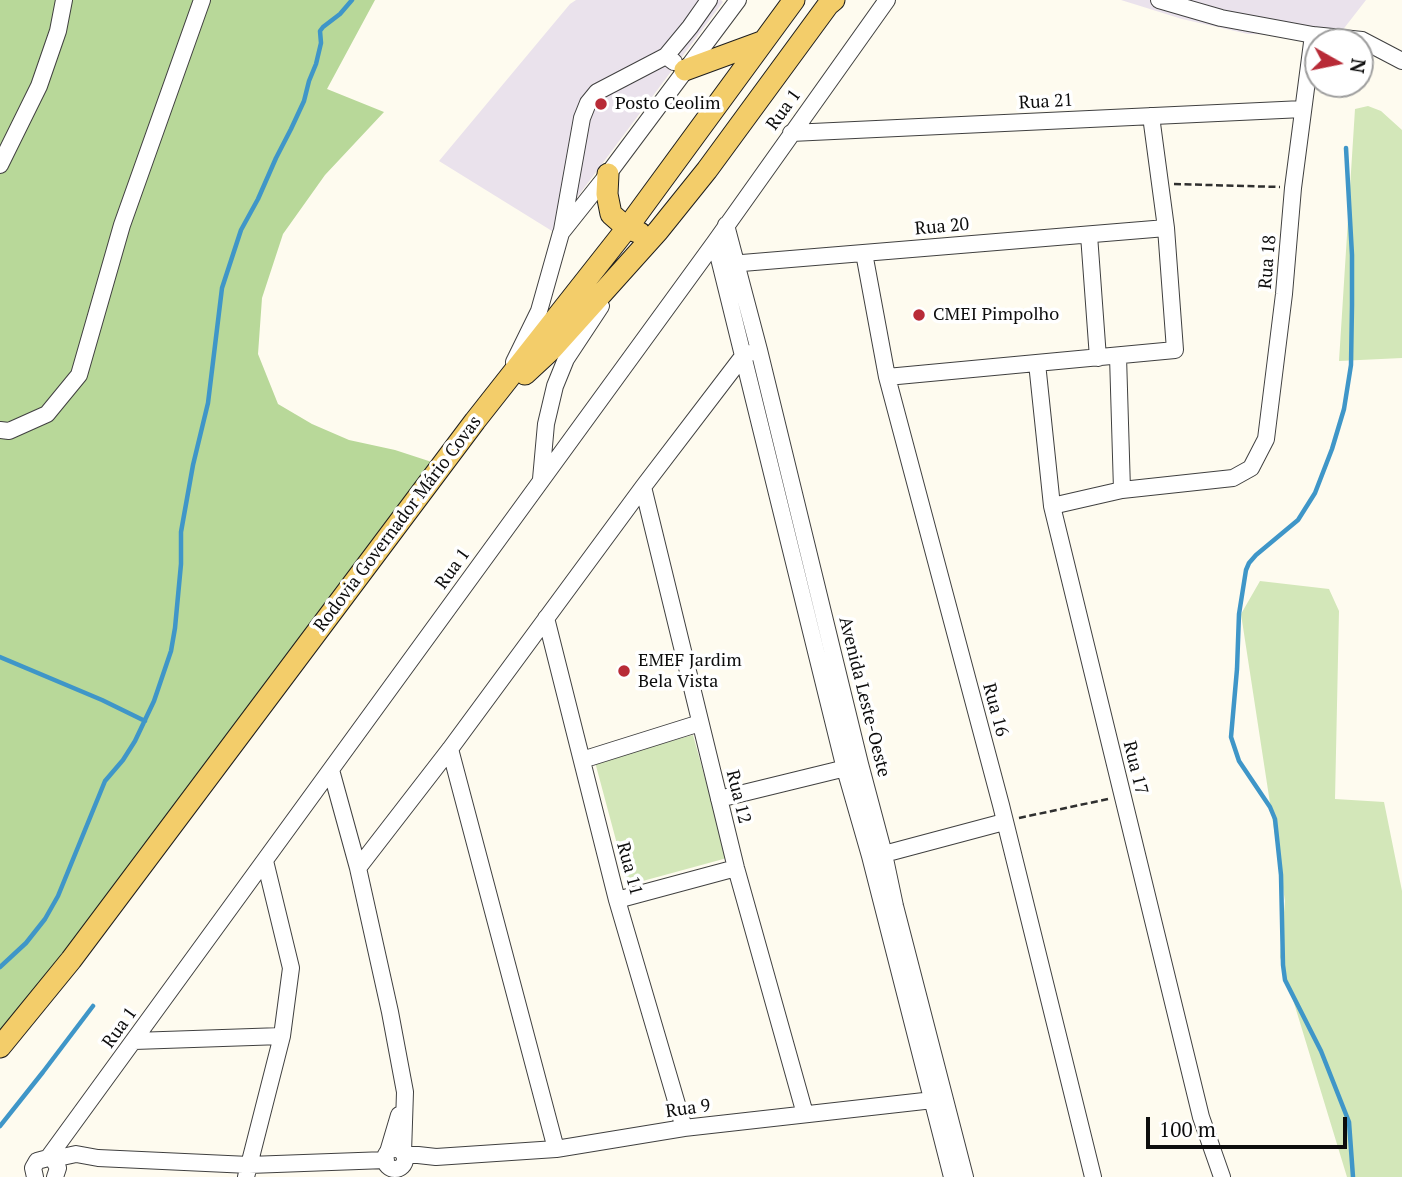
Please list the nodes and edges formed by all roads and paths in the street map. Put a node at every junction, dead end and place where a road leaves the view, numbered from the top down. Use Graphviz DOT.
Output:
graph roads {
  1 [pos="64,0"];
  2 [pos="202,0"];
  3 [pos="709,0"];
  4 [pos="738,0"];
  5 [pos="794,0"];
  6 [pos="834,0"];
  7 [pos="1159,0"];
  8 [pos="886,1"];
  9 [pos="1304,33"];
  10 [pos="764,41"];
  11 [pos="1374,46"];
  12 [pos="666,55"];
  13 [pos="1402,61"];
  14 [pos="685,70"];
  15 [pos="1304,98"];
  16 [pos="1303,109"];
  17 [pos="1151,116"];
  18 [pos="791,134"];
  19 [pos="0,164"];
  20 [pos="608,174"];
  21 [pos="1160,184"];
  22 [pos="1293,188"];
  23 [pos="726,225"];
  24 [pos="627,228"];
  25 [pos="1166,228"];
  26 [pos="658,231"];
  27 [pos="561,233"];
  28 [pos="1089,234"];
  29 [pos="715,242"];
  30 [pos="864,253"];
  31 [pos="737,264"];
  32 [pos="628,265"];
  33 [pos="720,265"];
  34 [pos="759,350"];
  35 [pos="743,356"];
  36 [pos="1118,356"];
  37 [pos="1098,358"];
  38 [pos="1037,363"];
  39 [pos="887,377"];
  40 [pos="498,392"];
  41 [pos="475,421"];
  42 [pos="0,430"];
  43 [pos="540,482"];
  44 [pos="643,487"];
  45 [pos="1122,491"];
  46 [pos="1052,506"];
  47 [pos="546,618"];
  48 [pos="700,723"];
  49 [pos="450,749"];
  50 [pos="582,760"];
  51 [pos="852,766"];
  52 [pos="331,769"];
  53 [pos="1122,796"];
  54 [pos="719,799"];
  55 [pos="1004,822"];
  56 [pos="884,853"];
  57 [pos="265,861"];
  58 [pos="358,868"];
  59 [pos="736,868"];
  60 [pos="617,900"];
  61 [pos="282,1037"];
  62 [pos="134,1041"];
  63 [pos="0,1046"];
  64 [pos="939,1099"];
  65 [pos="805,1114"];
  66 [pos="684,1128"];
  67 [pos="556,1149"];
  68 [pos="394,1163"];
  69 [pos="55,1169"];
  70 [pos="248,1171"];
  71 [pos="35,1177"];
  72 [pos="952,1177"];
  73 [pos="965,1177"];
  74 [pos="1093,1177"];
  75 [pos="1222,1177"];
  1 -- 19 [label="street"];
  2 -- 42 [label="street"];
  3 -- 12 [label="street"];
  4 -- 14 [label="street"];
  5 -- 10 [label="main road, Rodovia Governador Mário Covas"];
  6 -- 26 [label="main road"];
  7 -- 9 [label="street"];
  8 -- 18 [label="street, Rua 1"];
  10 -- 14 [label="main road"];
  10 -- 24 [label="main road, Rodovia Governador Mário Covas"];
  11 -- 13 [label="street"];
  12 -- 14 [label="street"];
  12 -- 27 [label="street"];
  14 -- 20 [label="street"];
  15 -- 16 [label="street, Rua 18"];
  16 -- 17 [label="street, Rua 21"];
  16 -- 22 [label="street, Rua 18"];
  17 -- 18 [label="street, Rua 21"];
  17 -- 21 [label="street"];
  18 -- 23 [label="street, Rua 1"];
  20 -- 24 [label="main road"];
  20 -- 27 [label="street"];
  21 -- 22 [label="path"];
  21 -- 25 [label="street"];
  22 -- 45 [label="street, Rua 18"];
  23 -- 29 [label="street, Rua 1"];
  23 -- 31 [label="street, Avenida Leste-Oeste"];
  24 -- 26 [label="main road"];
  24 -- 40 [label="main road, Rodovia Governador Mário Covas"];
  25 -- 28 [label="street, Rua 20"];
  25 -- 36 [label="street"];
  26 -- 32 [label="main road"];
  27 -- 40 [label="street"];
  28 -- 30 [label="street, Rua 20"];
  28 -- 37 [label="street"];
  29 -- 33 [label="street, Avenida Leste-Oeste"];
  29 -- 43 [label="street, Rua 1"];
  30 -- 31 [label="street, Rua 20"];
  30 -- 39 [label="street, Rua 16"];
  31 -- 33 [label="street, Rua 20"];
  31 -- 34 [label="street, Avenida Leste-Oeste"];
  32 -- 41 [label="main road"];
  32 -- 43 [label="street"];
  33 -- 35 [label="street, Avenida Leste-Oeste"];
  34 -- 35 [label="street"];
  34 -- 51 [label="street, Avenida Leste-Oeste"];
  35 -- 44 [label="street"];
  35 -- 51 [label="street, Avenida Leste-Oeste"];
  36 -- 37 [label="street"];
  36 -- 45 [label="street"];
  37 -- 38 [label="street"];
  38 -- 39 [label="street"];
  38 -- 46 [label="street, Rua 17"];
  39 -- 55 [label="street, Rua 16"];
  40 -- 41 [label="main road, Rodovia Governador Mário Covas"];
  41 -- 63 [label="main road, Rodovia Governador Mário Covas"];
  43 -- 52 [label="street, Rua 1"];
  44 -- 47 [label="street"];
  44 -- 48 [label="street, Rua 12"];
  45 -- 46 [label="street"];
  46 -- 53 [label="street, Rua 17"];
  47 -- 49 [label="street"];
  47 -- 50 [label="street, Rua 11"];
  48 -- 50 [label="street"];
  48 -- 54 [label="street, Rua 12"];
  49 -- 58 [label="street"];
  49 -- 67 [label="street"];
  50 -- 60 [label="street, Rua 11"];
  51 -- 54 [label="street"];
  51 -- 56 [label="street, Avenida Leste-Oeste"];
  51 -- 64 [label="street, Avenida Leste-Oeste"];
  52 -- 57 [label="street, Rua 1"];
  52 -- 58 [label="street"];
  53 -- 55 [label="path"];
  53 -- 75 [label="street, Rua 17"];
  54 -- 59 [label="street, Rua 12"];
  55 -- 56 [label="street"];
  55 -- 74 [label="street, Rua 16"];
  56 -- 64 [label="street, Avenida Leste-Oeste"];
  57 -- 61 [label="street"];
  57 -- 62 [label="street, Rua 1"];
  58 -- 68 [label="street"];
  59 -- 60 [label="street"];
  59 -- 65 [label="street, Rua 12"];
  60 -- 66 [label="street, Rua 11"];
  61 -- 62 [label="street"];
  61 -- 70 [label="street"];
  62 -- 69 [label="street, Rua 1"];
  64 -- 65 [label="street, Rua 9"];
  64 -- 72 [label="street, Avenida Leste-Oeste"];
  64 -- 73 [label="street, Avenida Leste-Oeste"];
  65 -- 66 [label="street, Rua 9"];
  66 -- 67 [label="street, Rua 9"];
  67 -- 68 [label="street, Rua 9"];
  68 -- 70 [label="street, Rua 9"];
  69 -- 70 [label="street, Rua 9"];
  69 -- 71 [label="street, Rua 1"];
}
